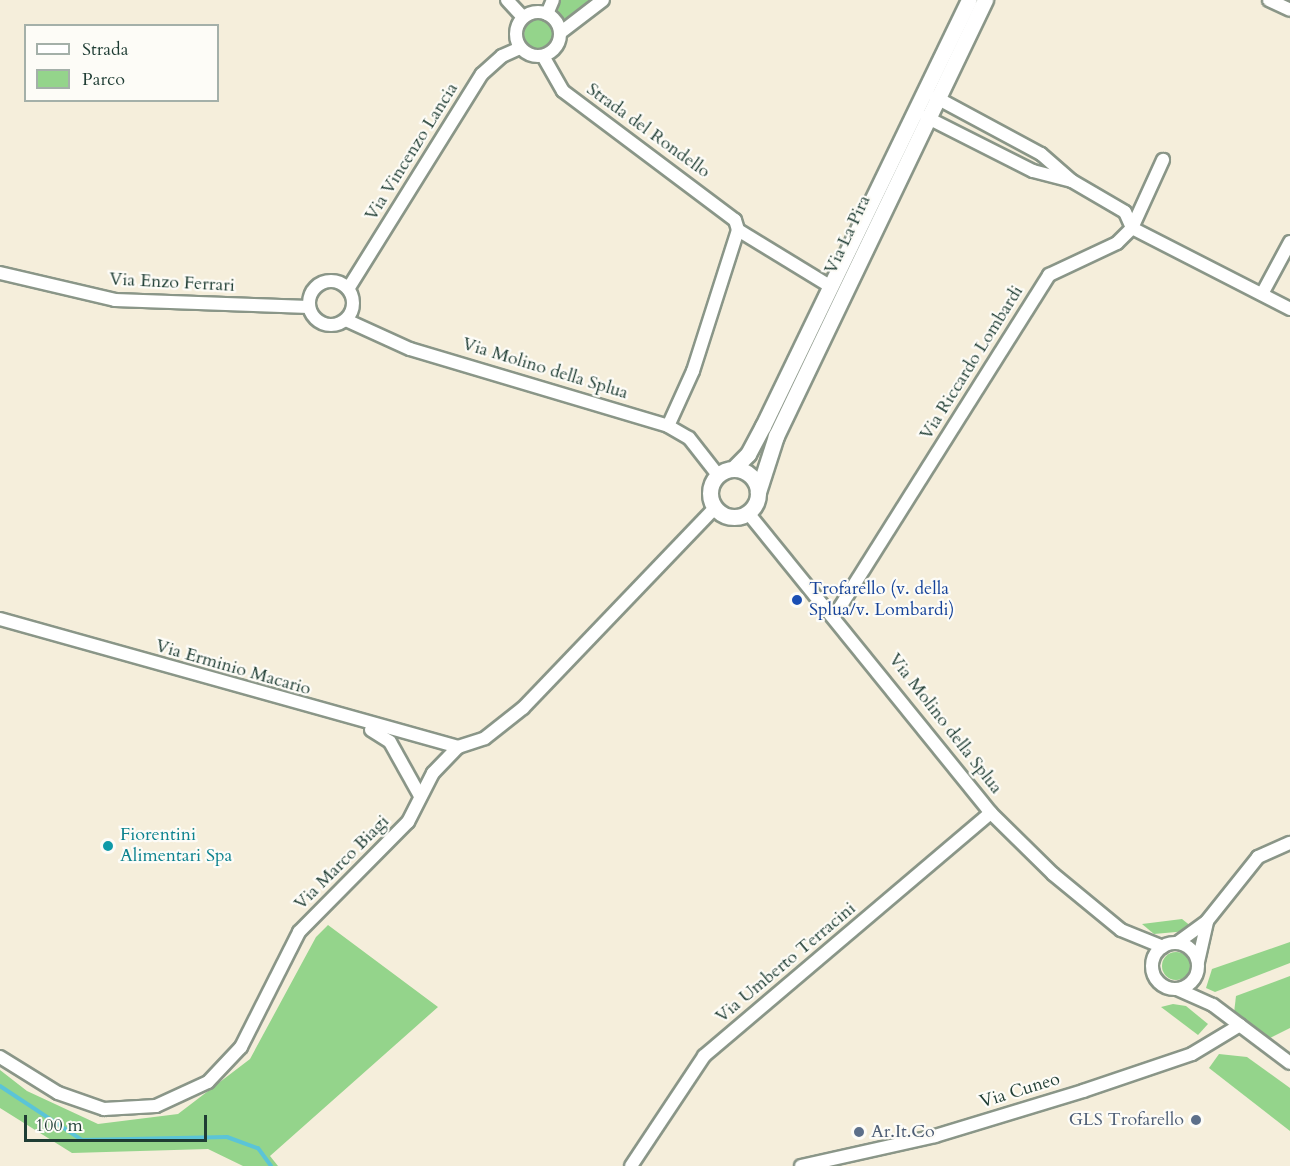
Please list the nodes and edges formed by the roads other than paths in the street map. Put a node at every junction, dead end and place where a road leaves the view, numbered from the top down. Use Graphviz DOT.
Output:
graph roads {
  1 [pos="507,0"];
  2 [pos="554,0"];
  3 [pos="603,0"];
  4 [pos="969,0"];
  5 [pos="985,0"];
  6 [pos="1269,0"];
  7 [pos="1290,10"];
  8 [pos="547,14"];
  9 [pos="523,17"];
  10 [pos="560,33"];
  11 [pos="520,48"];
  12 [pos="543,56"];
  13 [pos="935,97"];
  14 [pos="926,117"];
  15 [pos="1004,134"];
  16 [pos="995,152"];
  17 [pos="1163,160"];
  18 [pos="1072,181"];
  19 [pos="1132,228"];
  20 [pos="738,230"];
  21 [pos="1290,242"];
  22 [pos="0,273"];
  23 [pos="828,285"];
  24 [pos="348,289"];
  25 [pos="1262,294"];
  26 [pos="309,307"];
  27 [pos="1290,309"];
  28 [pos="346,320"];
  29 [pos="668,426"];
  30 [pos="733,469"];
  31 [pos="718,474"];
  32 [pos="758,492"];
  33 [pos="714,509"];
  34 [pos="748,513"];
  35 [pos="835,615"];
  36 [pos="0,619"];
  37 [pos="360,723"];
  38 [pos="458,747"];
  39 [pos="420,796"];
  40 [pos="991,813"];
  41 [pos="1290,843"];
  42 [pos="1207,921"];
  43 [pos="1133,939"];
  44 [pos="1178,943"];
  45 [pos="1163,947"];
  46 [pos="1198,962"];
  47 [pos="1152,966"];
  48 [pos="1196,977"];
  49 [pos="1178,989"];
  50 [pos="1214,1005"];
  51 [pos="1240,1025"];
  52 [pos="1278,1055"];
  53 [pos="0,1057"];
  54 [pos="1290,1063"];
  55 [pos="1290,1071"];
  56 [pos="631,1166"];
  57 [pos="801,1166"];
  1 -- 9 [label="street"];
  2 -- 8 [label="street"];
  3 -- 10 [label="street"];
  4 -- 23 [label="street, Via La Pira"];
  5 -- 13 [label="street, Via La Pira"];
  6 -- 7 [label="street"];
  8 -- 9 [label="street"];
  8 -- 10 [label="street"];
  9 -- 11 [label="street"];
  10 -- 12 [label="street"];
  11 -- 12 [label="street"];
  11 -- 24 [label="street, Via Vincenzo Lancia"];
  12 -- 20 [label="street, Strada del Rondello"];
  13 -- 14 [label="street, Via La Pira"];
  13 -- 15 [label="street"];
  14 -- 16 [label="street"];
  14 -- 32 [label="street, Via La Pira"];
  15 -- 16 [label="street"];
  15 -- 18 [label="street"];
  16 -- 18 [label="street"];
  17 -- 19 [label="street, Via Riccardo Lombardi"];
  18 -- 19 [label="street"];
  19 -- 25 [label="street"];
  19 -- 35 [label="street, Via Riccardo Lombardi"];
  20 -- 23 [label="street, Strada del Rondello"];
  20 -- 29 [label="street"];
  21 -- 25 [label="street"];
  22 -- 26 [label="street, Via Enzo Ferrari"];
  23 -- 30 [label="street, Via La Pira"];
  24 -- 26 [label="street"];
  24 -- 28 [label="street"];
  25 -- 27 [label="street"];
  26 -- 28 [label="street, Via Molino della Splua"];
  28 -- 29 [label="street, Via Molino della Splua"];
  29 -- 31 [label="street, Via Molino della Splua"];
  30 -- 31 [label="street"];
  30 -- 32 [label="street"];
  31 -- 33 [label="street"];
  32 -- 34 [label="street"];
  33 -- 34 [label="street"];
  33 -- 38 [label="street"];
  34 -- 35 [label="street, Via Molino della Splua"];
  35 -- 40 [label="street, Via Molino della Splua"];
  36 -- 37 [label="street, Via Erminio Macario"];
  37 -- 38 [label="street, Via Erminio Macario"];
  37 -- 39 [label="street"];
  38 -- 39 [label="street, Via Marco Biagi"];
  39 -- 53 [label="street, Via Marco Biagi"];
  40 -- 43 [label="street, Via Molino della Splua"];
  40 -- 56 [label="street, Via Umberto Terracini"];
  41 -- 42 [label="street"];
  42 -- 44 [label="street"];
  42 -- 46 [label="street"];
  43 -- 45 [label="street, Via Molino della Splua"];
  43 -- 47 [label="street, Via Molino della Splua"];
  44 -- 45 [label="street"];
  44 -- 46 [label="street"];
  45 -- 47 [label="street"];
  46 -- 48 [label="street"];
  47 -- 49 [label="street"];
  48 -- 49 [label="street"];
  48 -- 50 [label="street"];
  49 -- 50 [label="street"];
  50 -- 51 [label="street"];
  51 -- 52 [label="street"];
  51 -- 57 [label="street, Via Cuneo"];
  52 -- 54 [label="street"];
  52 -- 55 [label="street"];
}
